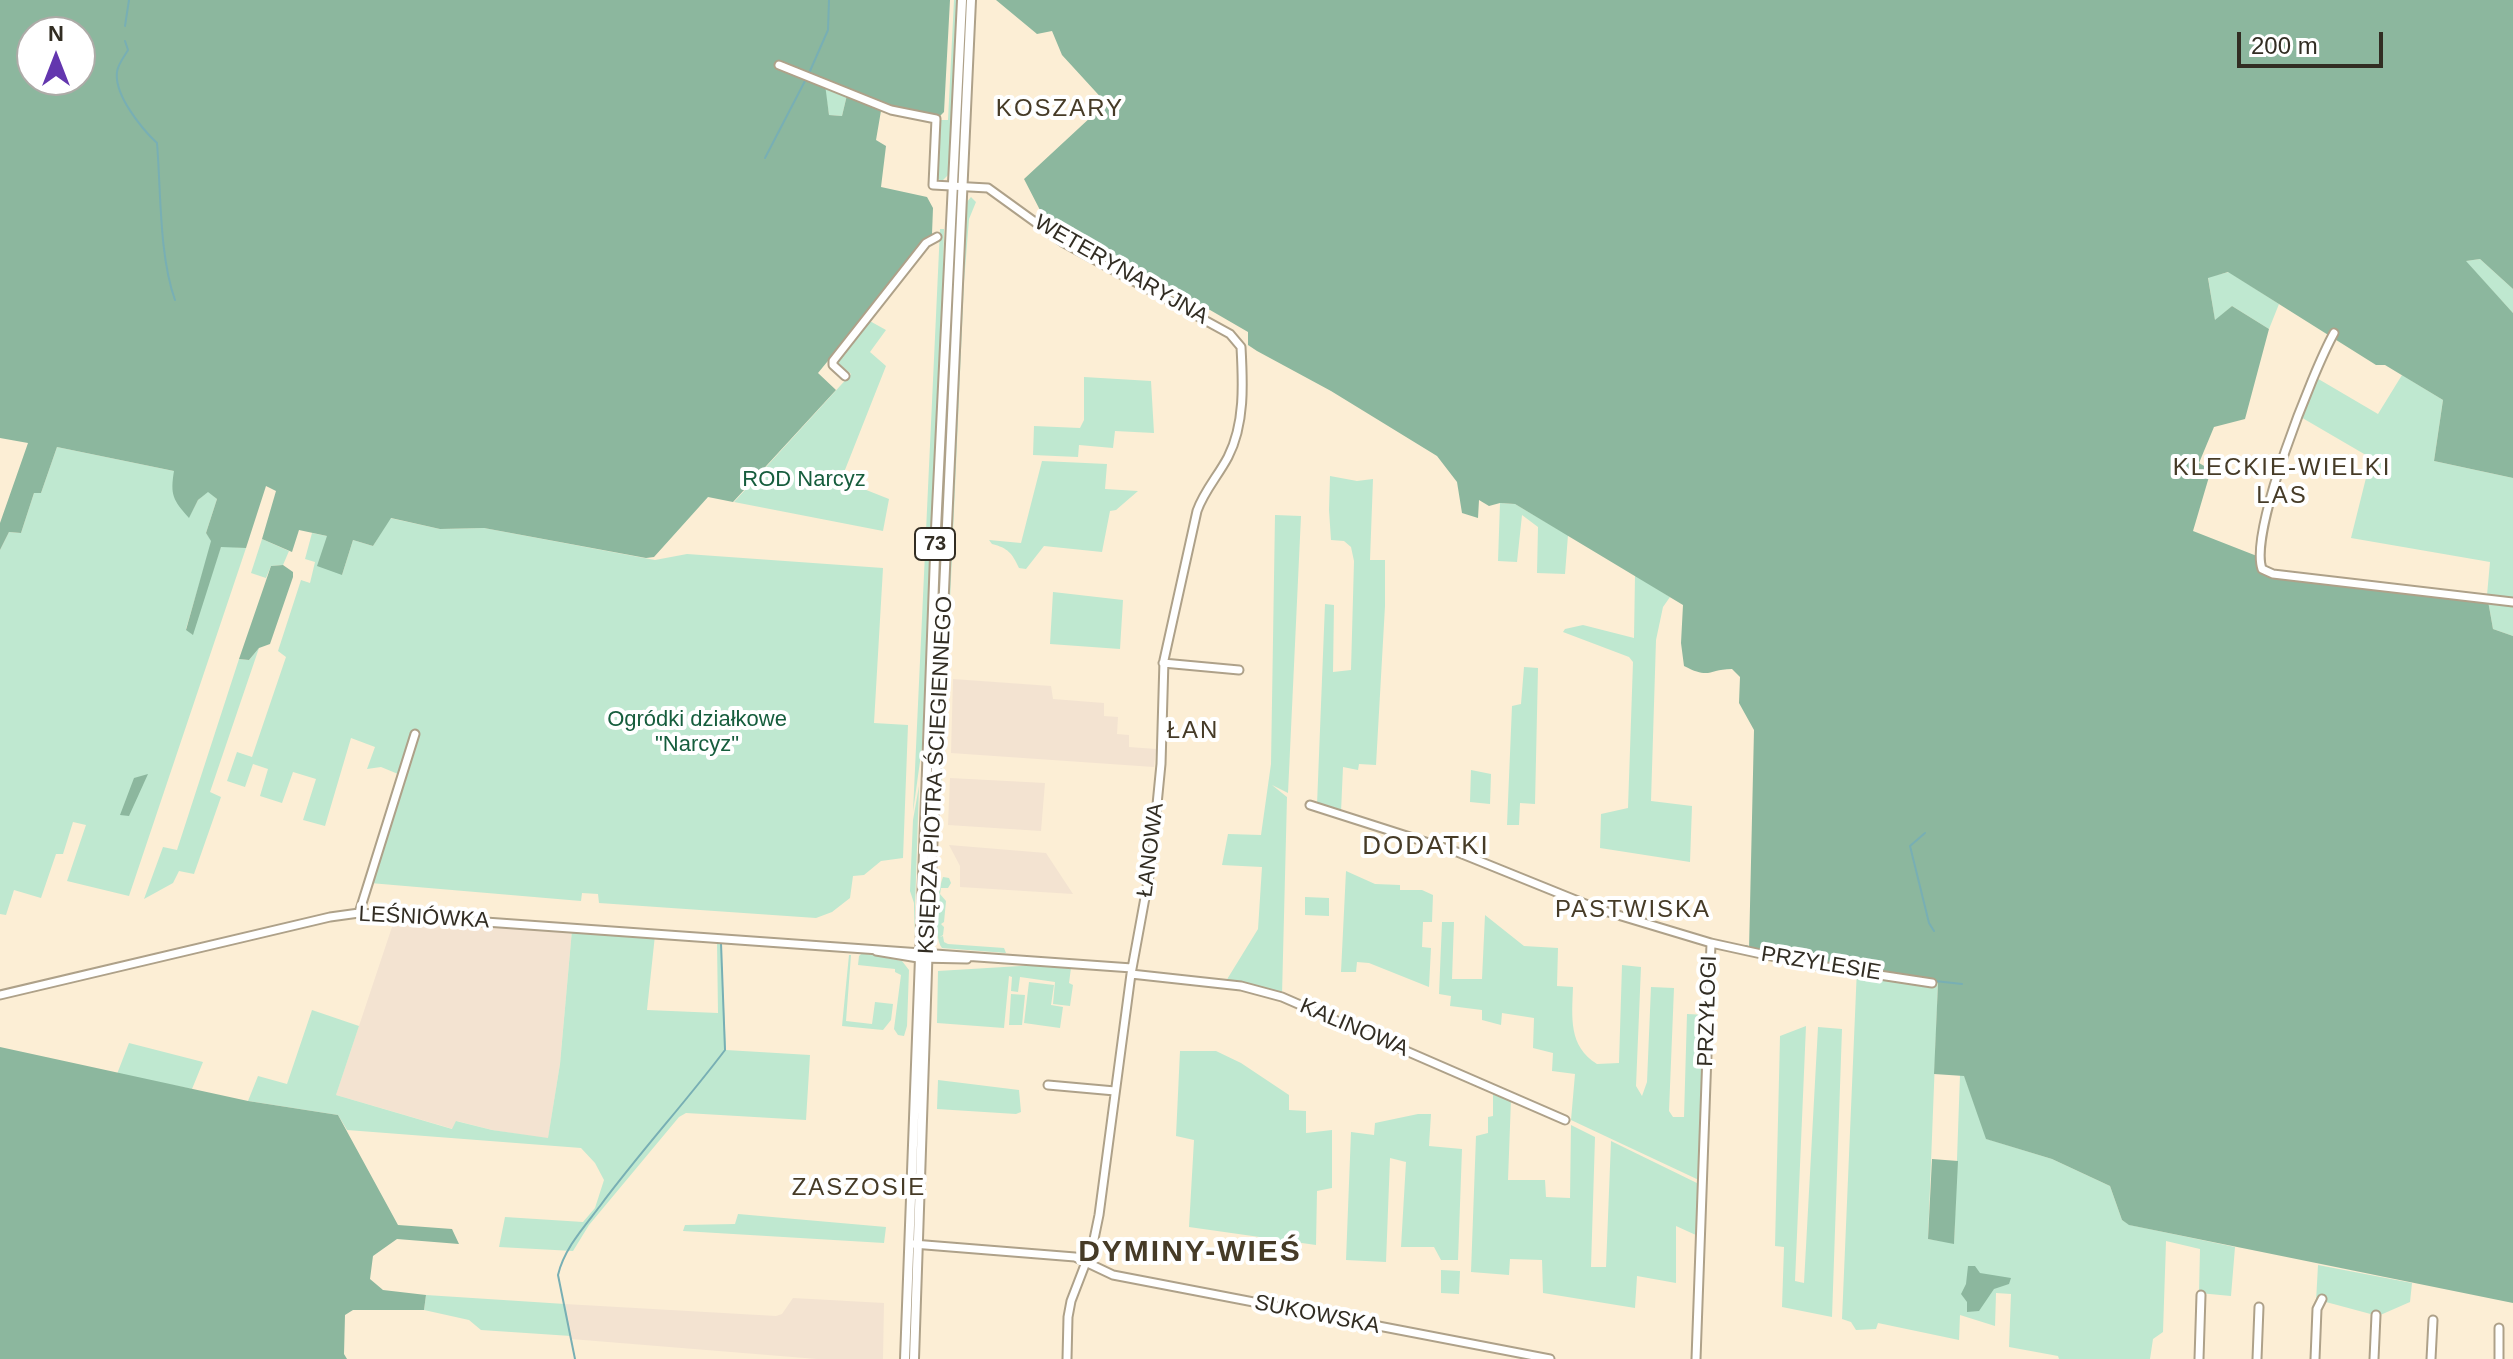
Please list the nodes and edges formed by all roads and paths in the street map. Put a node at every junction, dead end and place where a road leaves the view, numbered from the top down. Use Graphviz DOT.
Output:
graph roads {
  1 [pos="962,0"];
  2 [pos="971,0"];
  3 [pos="779,65"];
  4 [pos="957,185"];
  5 [pos="937,237"];
  6 [pos="2334,333"];
  7 [pos="1241,347"];
  8 [pos="833,361"];
  9 [pos="825,369"];
  10 [pos="845,376"];
  11 [pos="2513,602"];
  12 [pos="1163,663"];
  13 [pos="1239,670"];
  14 [pos="415,734"];
  15 [pos="1310,805"];
  16 [pos="359,913"];
  17 [pos="1711,943"];
  18 [pos="923,955"];
  19 [pos="1132,971"];
  20 [pos="1932,983"];
  21 [pos="0,995"];
  22 [pos="1048,1085"];
  23 [pos="1115,1091"];
  24 [pos="1565,1120"];
  25 [pos="913,1244"];
  26 [pos="1087,1263"];
  27 [pos="2201,1295"];
  28 [pos="2322,1299"];
  29 [pos="2259,1307"];
  30 [pos="2376,1315"];
  31 [pos="2433,1320"];
  32 [pos="2499,1328"];
  33 [pos="905,1359"];
  34 [pos="914,1359"];
  35 [pos="1067,1359"];
  36 [pos="1550,1359"];
  37 [pos="1696,1359"];
  38 [pos="2199,1359"];
  39 [pos="2257,1359"];
  40 [pos="2315,1359"];
  41 [pos="2374,1359"];
  42 [pos="2431,1359"];
  43 [pos="2499,1359"];
  1 -- 4 [label="main road, KSIĘDZA PIOTRA ŚCIEGIENNEGO / 73"];
  2 -- 4 [label="main road, KSIĘDZA PIOTRA ŚCIEGIENNEGO / 73"];
  3 -- 4 [label="street"];
  4 -- 7 [label="street, WETERYNARYJNA"];
  4 -- 18 [label="main road, KSIĘDZA PIOTRA ŚCIEGIENNEGO / 73"];
  5 -- 8 [label="street"];
  6 -- 11 [label="street"];
  7 -- 12 [label="street, ŁANOWA"];
  8 -- 9 [label="street"];
  8 -- 10 [label="street"];
  12 -- 13 [label="street"];
  12 -- 19 [label="street, ŁANOWA"];
  14 -- 16 [label="street"];
  15 -- 17 [label="street, PRZYŁOGI"];
  16 -- 18 [label="street, LEŚNIÓWKA"];
  16 -- 21 [label="street, LEŚNIÓWKA"];
  17 -- 20 [label="street, PRZYLESIE"];
  17 -- 37 [label="street, PRZYŁOGI"];
  18 -- 19 [label="street, KALINOWA"];
  18 -- 25 [label="main road, KSIĘDZA PIOTRA ŚCIEGIENNEGO / 73"];
  19 -- 23 [label="street, ŁANOWA"];
  19 -- 24 [label="street, KALINOWA"];
  22 -- 23 [label="street"];
  23 -- 26 [label="street, ŁANOWA"];
  25 -- 26 [label="street, SUKOWSKA"];
  25 -- 33 [label="main road, KSIĘDZA PIOTRA ŚCIEGIENNEGO / 73"];
  25 -- 34 [label="main road, KSIĘDZA PIOTRA ŚCIEGIENNEGO / 73"];
  26 -- 35 [label="street, ŁANOWA"];
  26 -- 36 [label="street, SUKOWSKA"];
  27 -- 38 [label="street"];
  28 -- 40 [label="street"];
  29 -- 39 [label="street"];
  30 -- 41 [label="street"];
  31 -- 42 [label="street"];
  32 -- 43 [label="street"];
}
